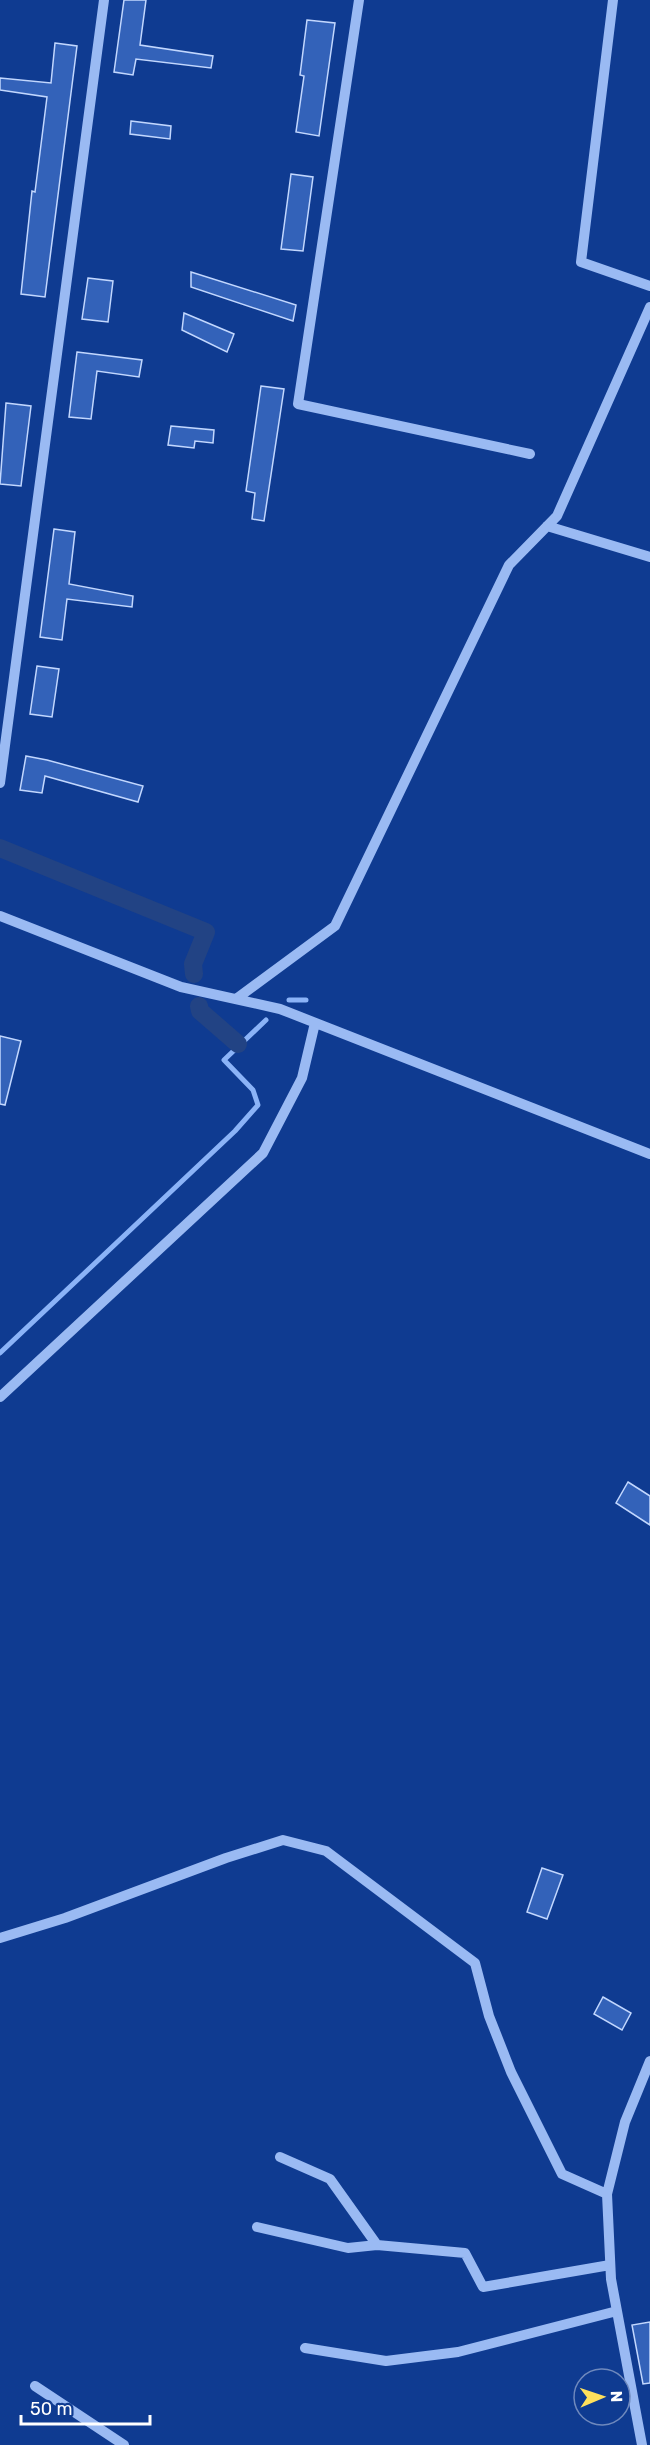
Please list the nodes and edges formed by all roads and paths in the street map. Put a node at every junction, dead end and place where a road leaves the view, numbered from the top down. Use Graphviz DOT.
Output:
graph roads {
  1 [pos="104,0"];
  2 [pos="359,0"];
  3 [pos="613,0"];
  4 [pos="650,286"];
  5 [pos="650,307"];
  6 [pos="530,454"];
  7 [pos="547,526"];
  8 [pos="650,557"];
  9 [pos="0,783"];
  10 [pos="0,916"];
  11 [pos="236,999"];
  12 [pos="315,1023"];
  13 [pos="650,1154"];
  14 [pos="0,1397"];
  15 [pos="0,1938"];
  16 [pos="650,2061"];
  17 [pos="280,2157"];
  18 [pos="607,2194"];
  19 [pos="257,2227"];
  20 [pos="377,2245"];
  21 [pos="610,2265"];
  22 [pos="617,2311"];
  23 [pos="305,2348"];
  24 [pos="35,2386"];
  25 [pos="124,2445"];
  26 [pos="642,2445"];
  1 -- 9 [label="street"];
  2 -- 6 [label="street"];
  3 -- 4 [label="street"];
  5 -- 7 [label="street"];
  7 -- 8 [label="street"];
  7 -- 11 [label="street"];
  10 -- 11 [label="street"];
  11 -- 12 [label="street"];
  12 -- 13 [label="street"];
  12 -- 14 [label="street"];
  15 -- 18 [label="street"];
  16 -- 18 [label="street"];
  17 -- 20 [label="street"];
  18 -- 21 [label="street"];
  19 -- 20 [label="street"];
  20 -- 21 [label="street"];
  21 -- 22 [label="street"];
  22 -- 23 [label="street"];
  22 -- 26 [label="street"];
  24 -- 25 [label="street"];
}
